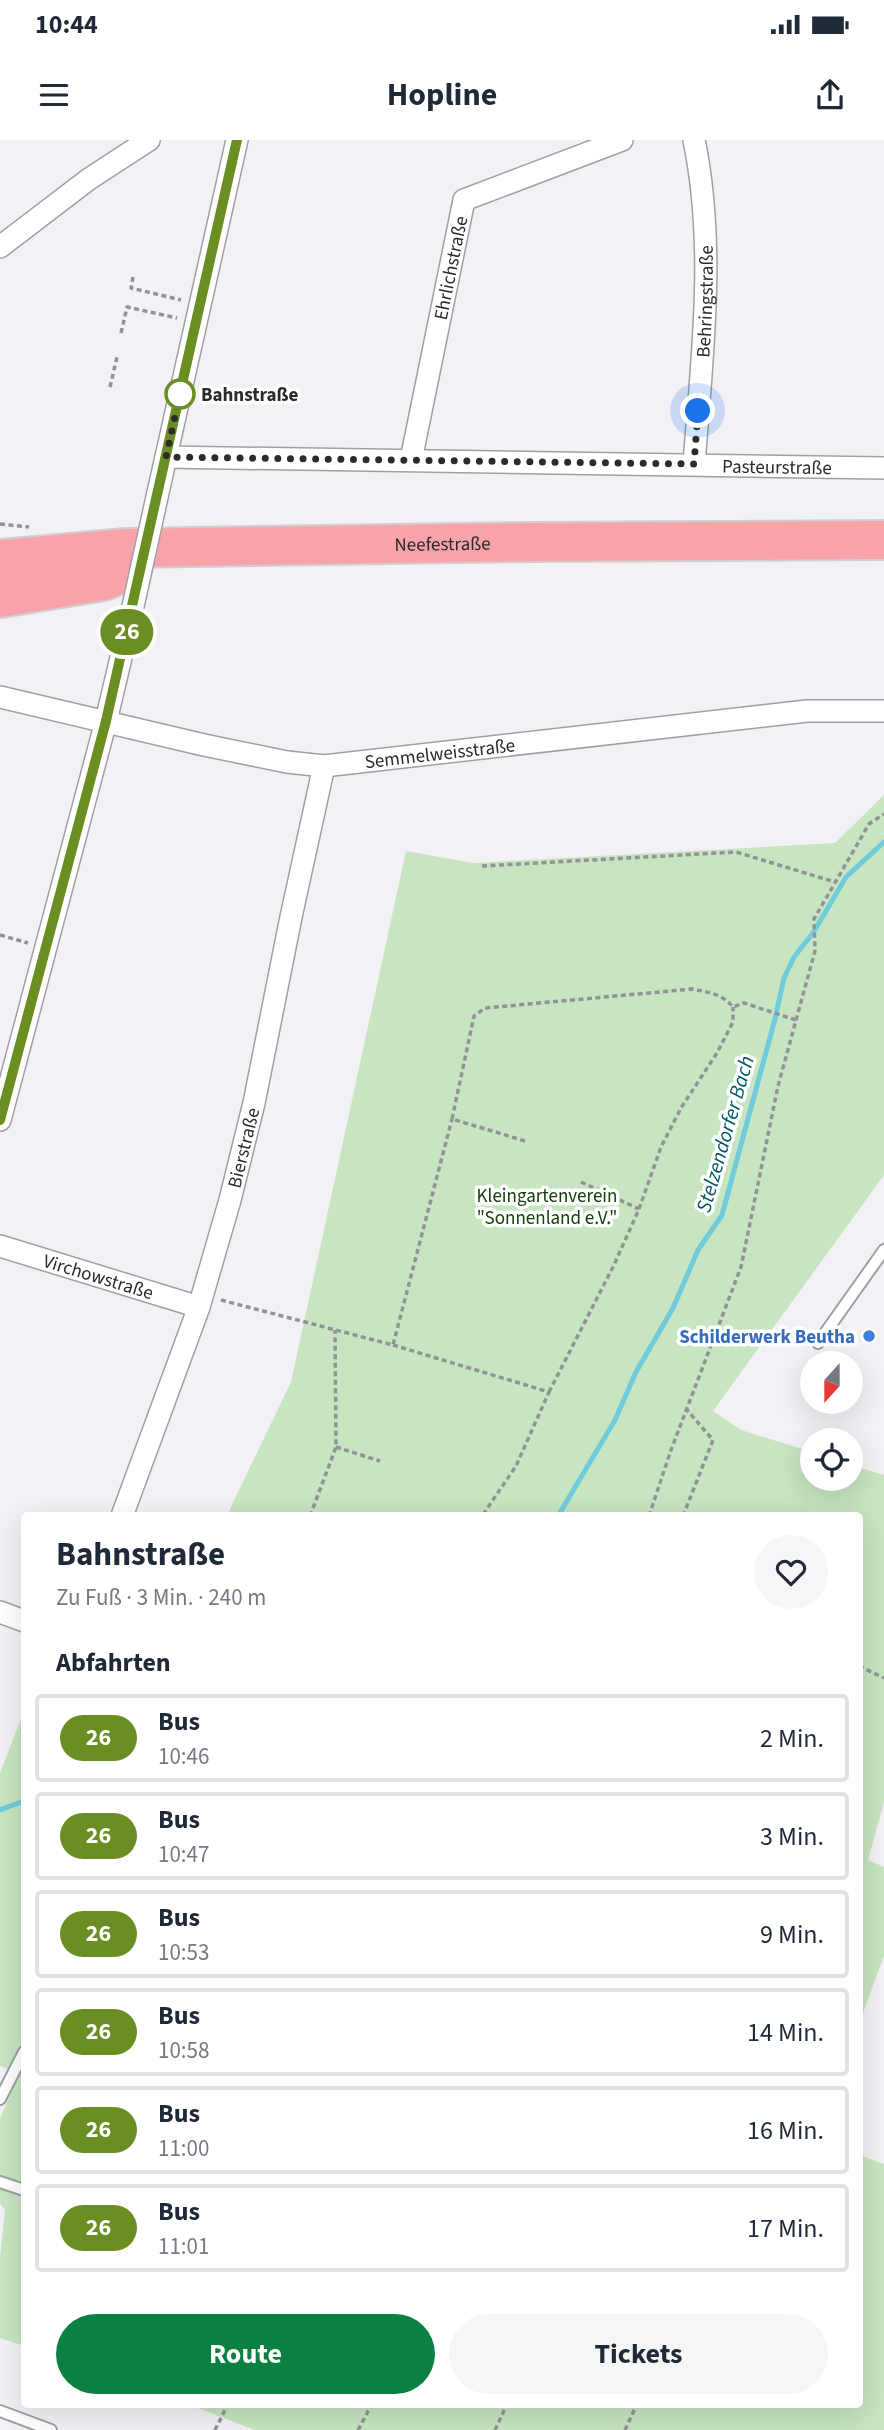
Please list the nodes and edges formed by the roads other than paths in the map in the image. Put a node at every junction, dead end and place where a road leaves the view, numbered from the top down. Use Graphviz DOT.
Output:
graph roads {
  1 [pos="149,140"];
  2 [pos="237,140"];
  3 [pos="622,140"];
  4 [pos="694,140"];
  5 [pos="0,247"];
  6 [pos="166,457"];
  7 [pos="411,460"];
  8 [pos="694,464"];
  9 [pos="884,468"];
  10 [pos="0,537"];
  11 [pos="884,540"];
  12 [pos="0,561"];
  13 [pos="884,565"];
  14 [pos="119,567"];
  15 [pos="0,583"];
  16 [pos="0,598"];
  17 [pos="0,697"];
  18 [pos="884,711"];
  19 [pos="106,721"];
  20 [pos="324,766"];
  21 [pos="0,1120"];
  22 [pos="0,1246"];
  23 [pos="884,1250"];
  24 [pos="201,1301"];
  25 [pos="818,1343"];
  26 [pos="123,1512"];
  27 [pos="0,1612"];
  28 [pos="21,1620"];
  29 [pos="21,2058"];
  30 [pos="0,2099"];
  31 [pos="0,2182"];
  32 [pos="21,2189"];
  33 [pos="0,2412"];
  34 [pos="51,2430"];
  1 -- 5 [label="street"];
  2 -- 6 [label="street"];
  3 -- 7 [label="street, Ehrlichstraße"];
  4 -- 8 [label="street, Behringstraße"];
  6 -- 7 [label="street, Pasteurstraße"];
  6 -- 19 [label="street, bridge"];
  7 -- 8 [label="street, Pasteurstraße"];
  8 -- 9 [label="street, Pasteurstraße"];
  10 -- 14 [label="highway"];
  11 -- 14 [label="highway, Neefestraße"];
  12 -- 14 [label="highway, Neefestraße"];
  13 -- 14 [label="highway, Neefestraße"];
  14 -- 15 [label="highway"];
  14 -- 16 [label="highway"];
  17 -- 19 [label="street, Semmelweisstraße"];
  18 -- 20 [label="street, Semmelweisstraße"];
  19 -- 20 [label="street, Semmelweisstraße"];
  19 -- 21 [label="street"];
  20 -- 24 [label="street, Bierstraße"];
  22 -- 24 [label="street, Virchowstraße"];
  23 -- 25 [label="lane"];
  24 -- 26 [label="street, Bierstraße"];
  27 -- 28 [label="street"];
  29 -- 30 [label="lane"];
  31 -- 32 [label="lane"];
  33 -- 34 [label="lane"];
}
